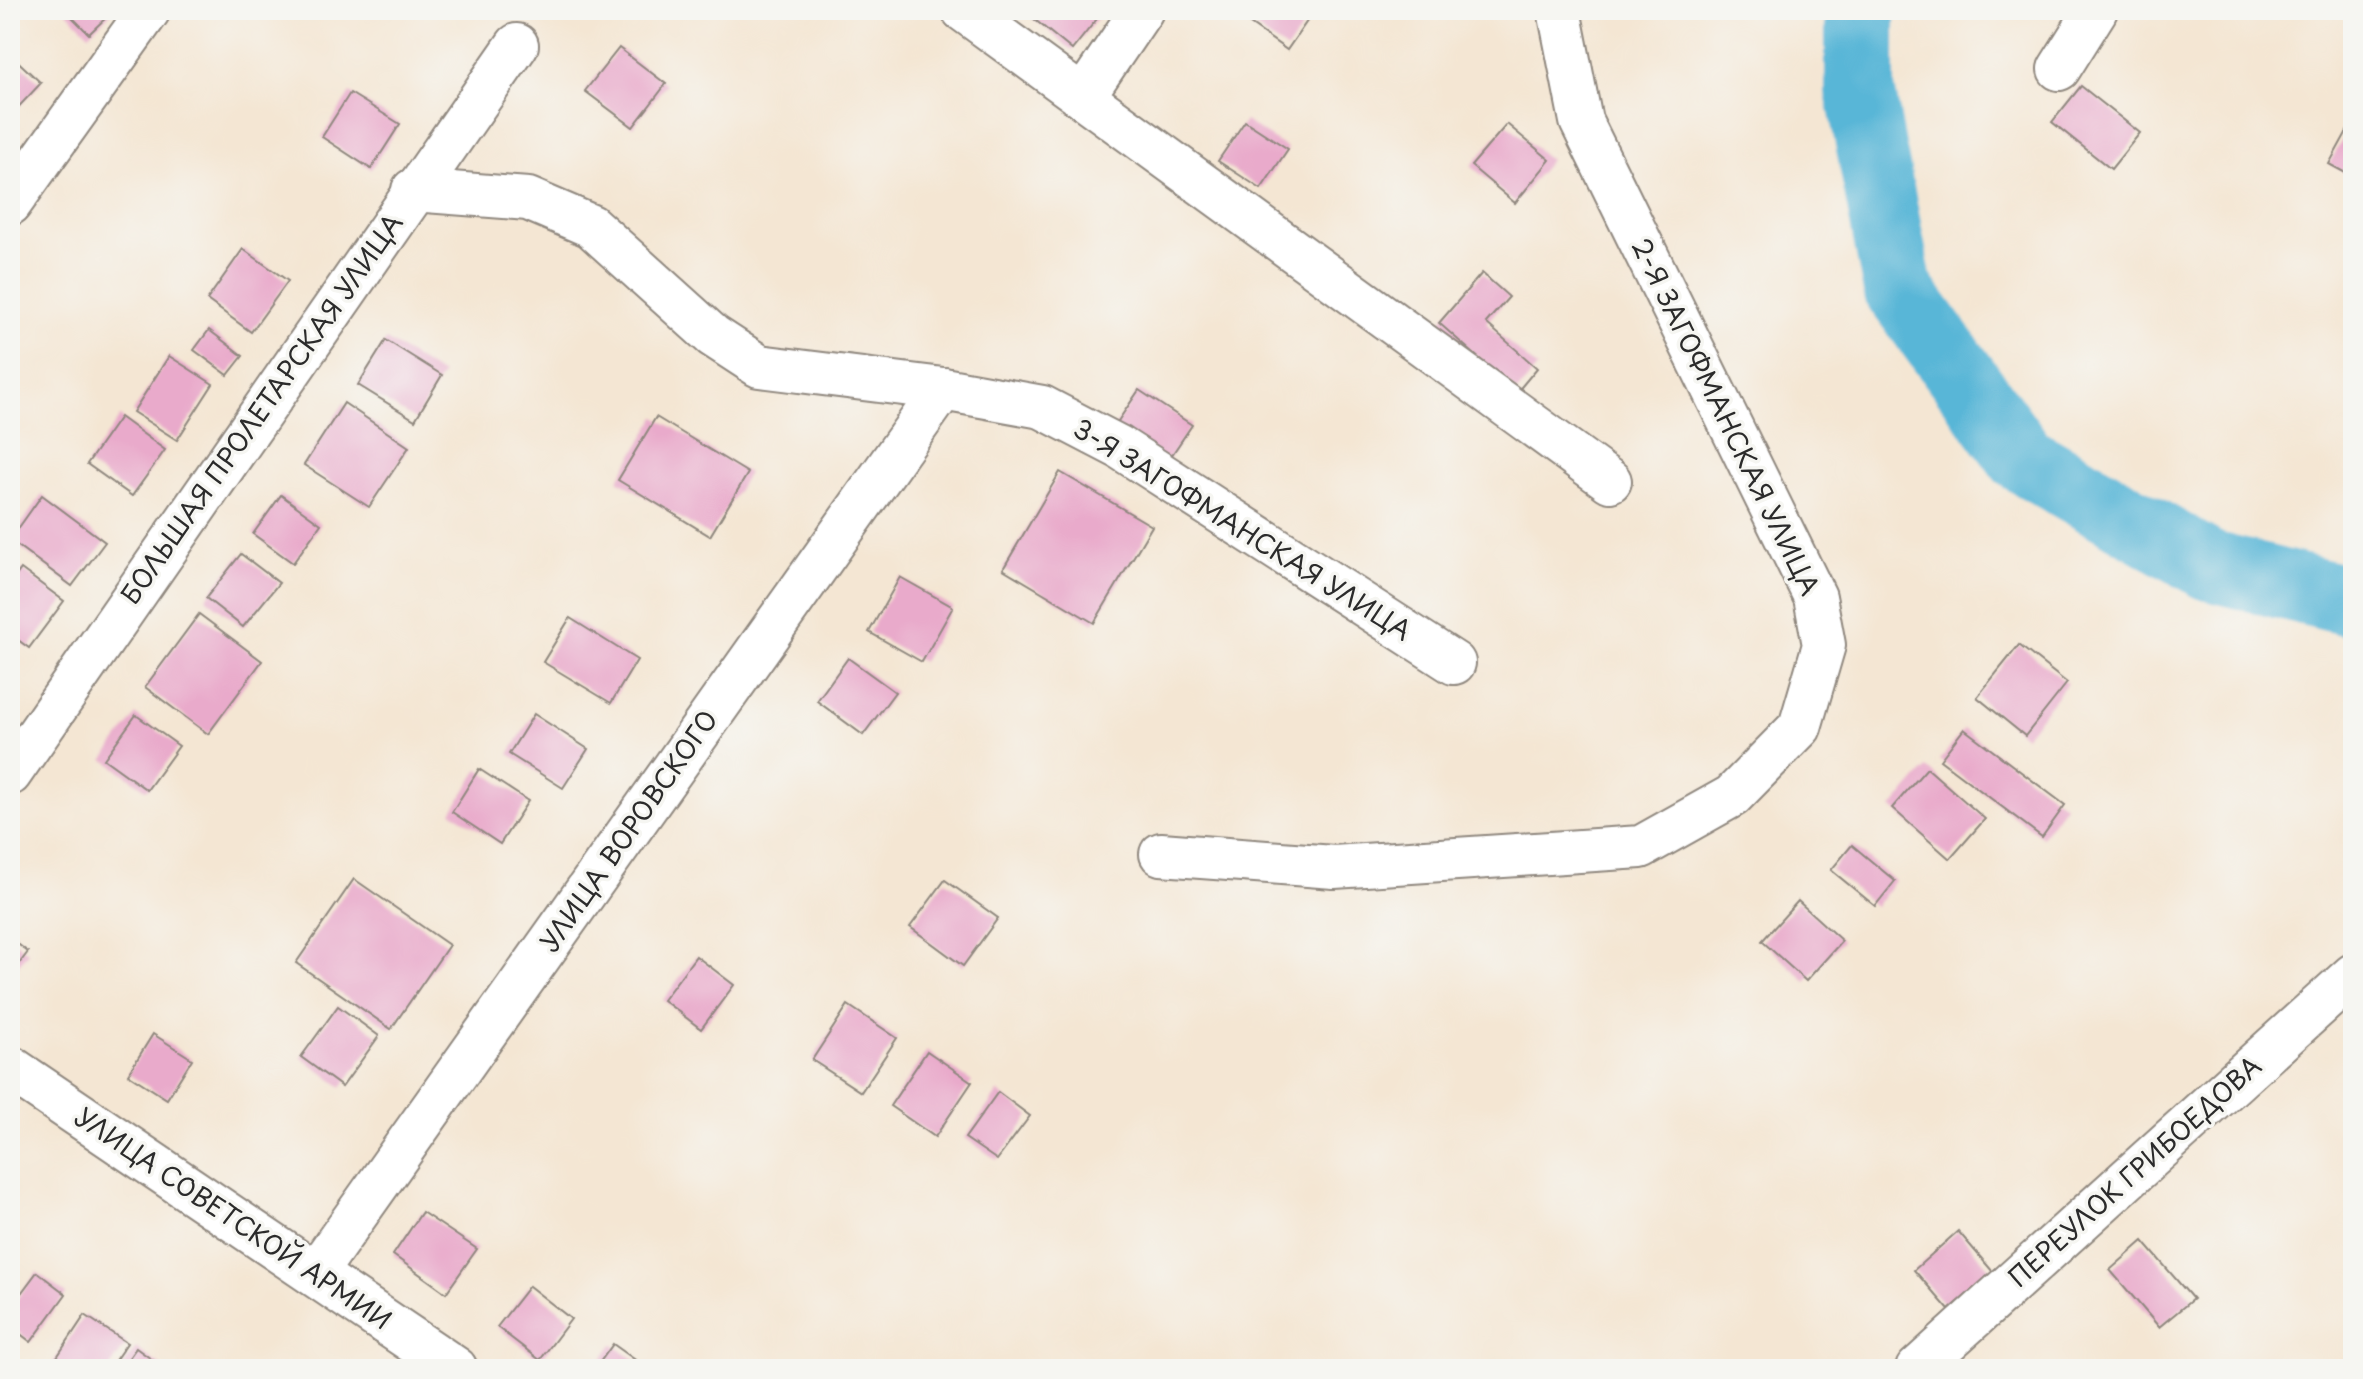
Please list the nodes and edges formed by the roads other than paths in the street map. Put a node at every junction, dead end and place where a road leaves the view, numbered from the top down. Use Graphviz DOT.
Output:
graph roads {
  1 [pos="149,10"];
  2 [pos="963,10"];
  3 [pos="1142,10"];
  4 [pos="1559,10"];
  5 [pos="2096,10"];
  6 [pos="517,45"];
  7 [pos="2059,69"];
  8 [pos="1083,97"];
  9 [pos="413,190"];
  10 [pos="10,204"];
  11 [pos="943,389"];
  12 [pos="1610,481"];
  13 [pos="1454,663"];
  14 [pos="10,774"];
  15 [pos="1161,854"];
  16 [pos="2353,975"];
  17 [pos="10,1068"];
  18 [pos="315,1273"];
  19 [pos="455,1369"];
  20 [pos="1917,1369"];
  1 -- 10 [label="street"];
  2 -- 8 [label="street"];
  3 -- 8 [label="street"];
  4 -- 15 [label="street, 2-Я ЗАГОФМАНСКАЯ УЛИЦА"];
  5 -- 7 [label="street"];
  6 -- 9 [label="street, БОЛЬШАЯ ПРОЛЕТАРСКАЯ УЛИЦА"];
  8 -- 12 [label="street"];
  9 -- 11 [label="street, 3-Я ЗАГОФМАНСКАЯ УЛИЦА"];
  9 -- 14 [label="street, БОЛЬШАЯ ПРОЛЕТАРСКАЯ УЛИЦА"];
  11 -- 13 [label="street, 3-Я ЗАГОФМАНСКАЯ УЛИЦА"];
  11 -- 18 [label="street, УЛИЦА ВОРОВСКОГО"];
  16 -- 20 [label="street, ПЕРЕУЛОК ГРИБОЕДОВА"];
  17 -- 18 [label="main road, УЛИЦА СОВЕТСКОЙ АРМИИ"];
  18 -- 19 [label="main road, УЛИЦА СОВЕТСКОЙ АРМИИ"];
}
